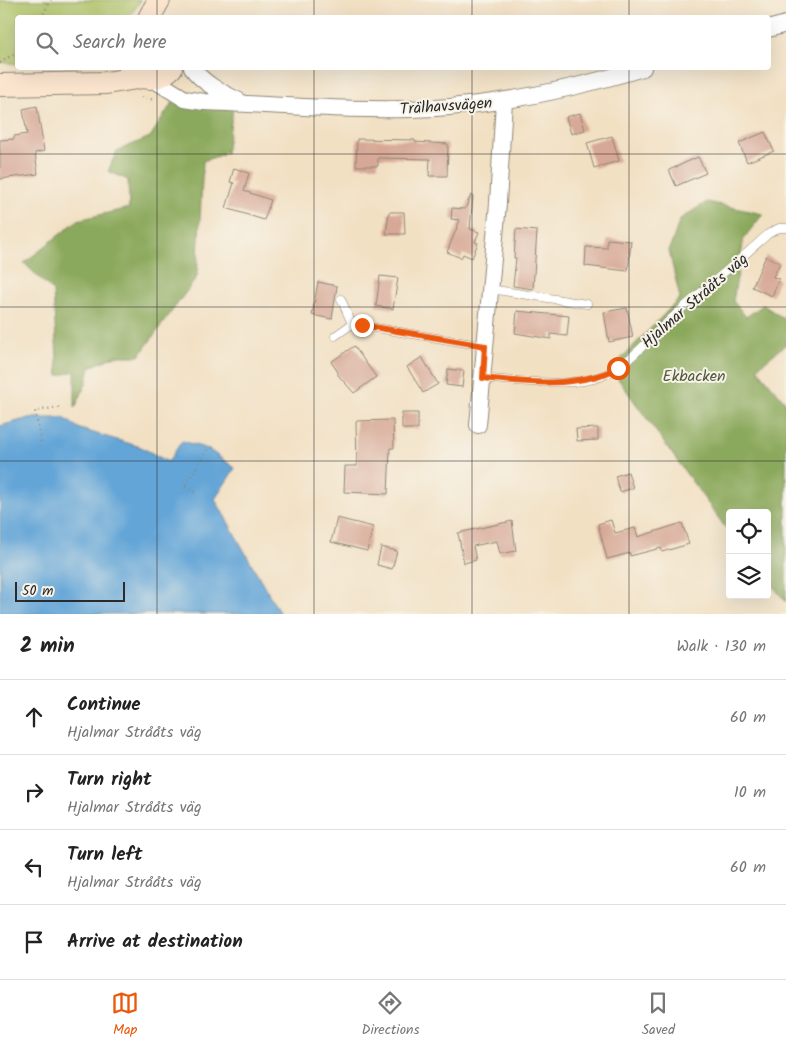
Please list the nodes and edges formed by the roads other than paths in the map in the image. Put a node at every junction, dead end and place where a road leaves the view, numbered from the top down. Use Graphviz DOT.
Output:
graph roads {
  1 [pos="159,0"];
  2 [pos="171,0"];
  3 [pos="151,15"];
  4 [pos="171,15"];
  5 [pos="786,24"];
  6 [pos="771,28"];
  7 [pos="91,70"];
  8 [pos="194,70"];
  9 [pos="636,70"];
  10 [pos="148,73"];
  11 [pos="54,84"];
  12 [pos="0,85"];
  13 [pos="504,101"];
  14 [pos="245,104"];
  15 [pos="786,228"];
  16 [pos="490,289"];
  17 [pos="341,299"];
  18 [pos="587,304"];
  19 [pos="352,324"];
  20 [pos="335,336"];
  21 [pos="485,346"];
  22 [pos="483,378"];
  23 [pos="478,425"];
  1 -- 3 [label="street"];
  2 -- 4 [label="street"];
  5 -- 6 [label="street"];
  7 -- 11 [label="street"];
  8 -- 14 [label="street, Trälhavsvägen"];
  9 -- 13 [label="street, Trälhavsvägen"];
  10 -- 11 [label="street"];
  10 -- 14 [label="street, Trälhavsvägen"];
  11 -- 12 [label="street"];
  13 -- 14 [label="street, Trälhavsvägen"];
  13 -- 16 [label="street"];
  15 -- 22 [label="lane, Hjalmar Strååts väg"];
  16 -- 18 [label="lane"];
  16 -- 21 [label="street"];
  17 -- 19 [label="lane"];
  19 -- 20 [label="lane"];
  19 -- 21 [label="lane"];
  21 -- 22 [label="street"];
  22 -- 23 [label="street"];
}
